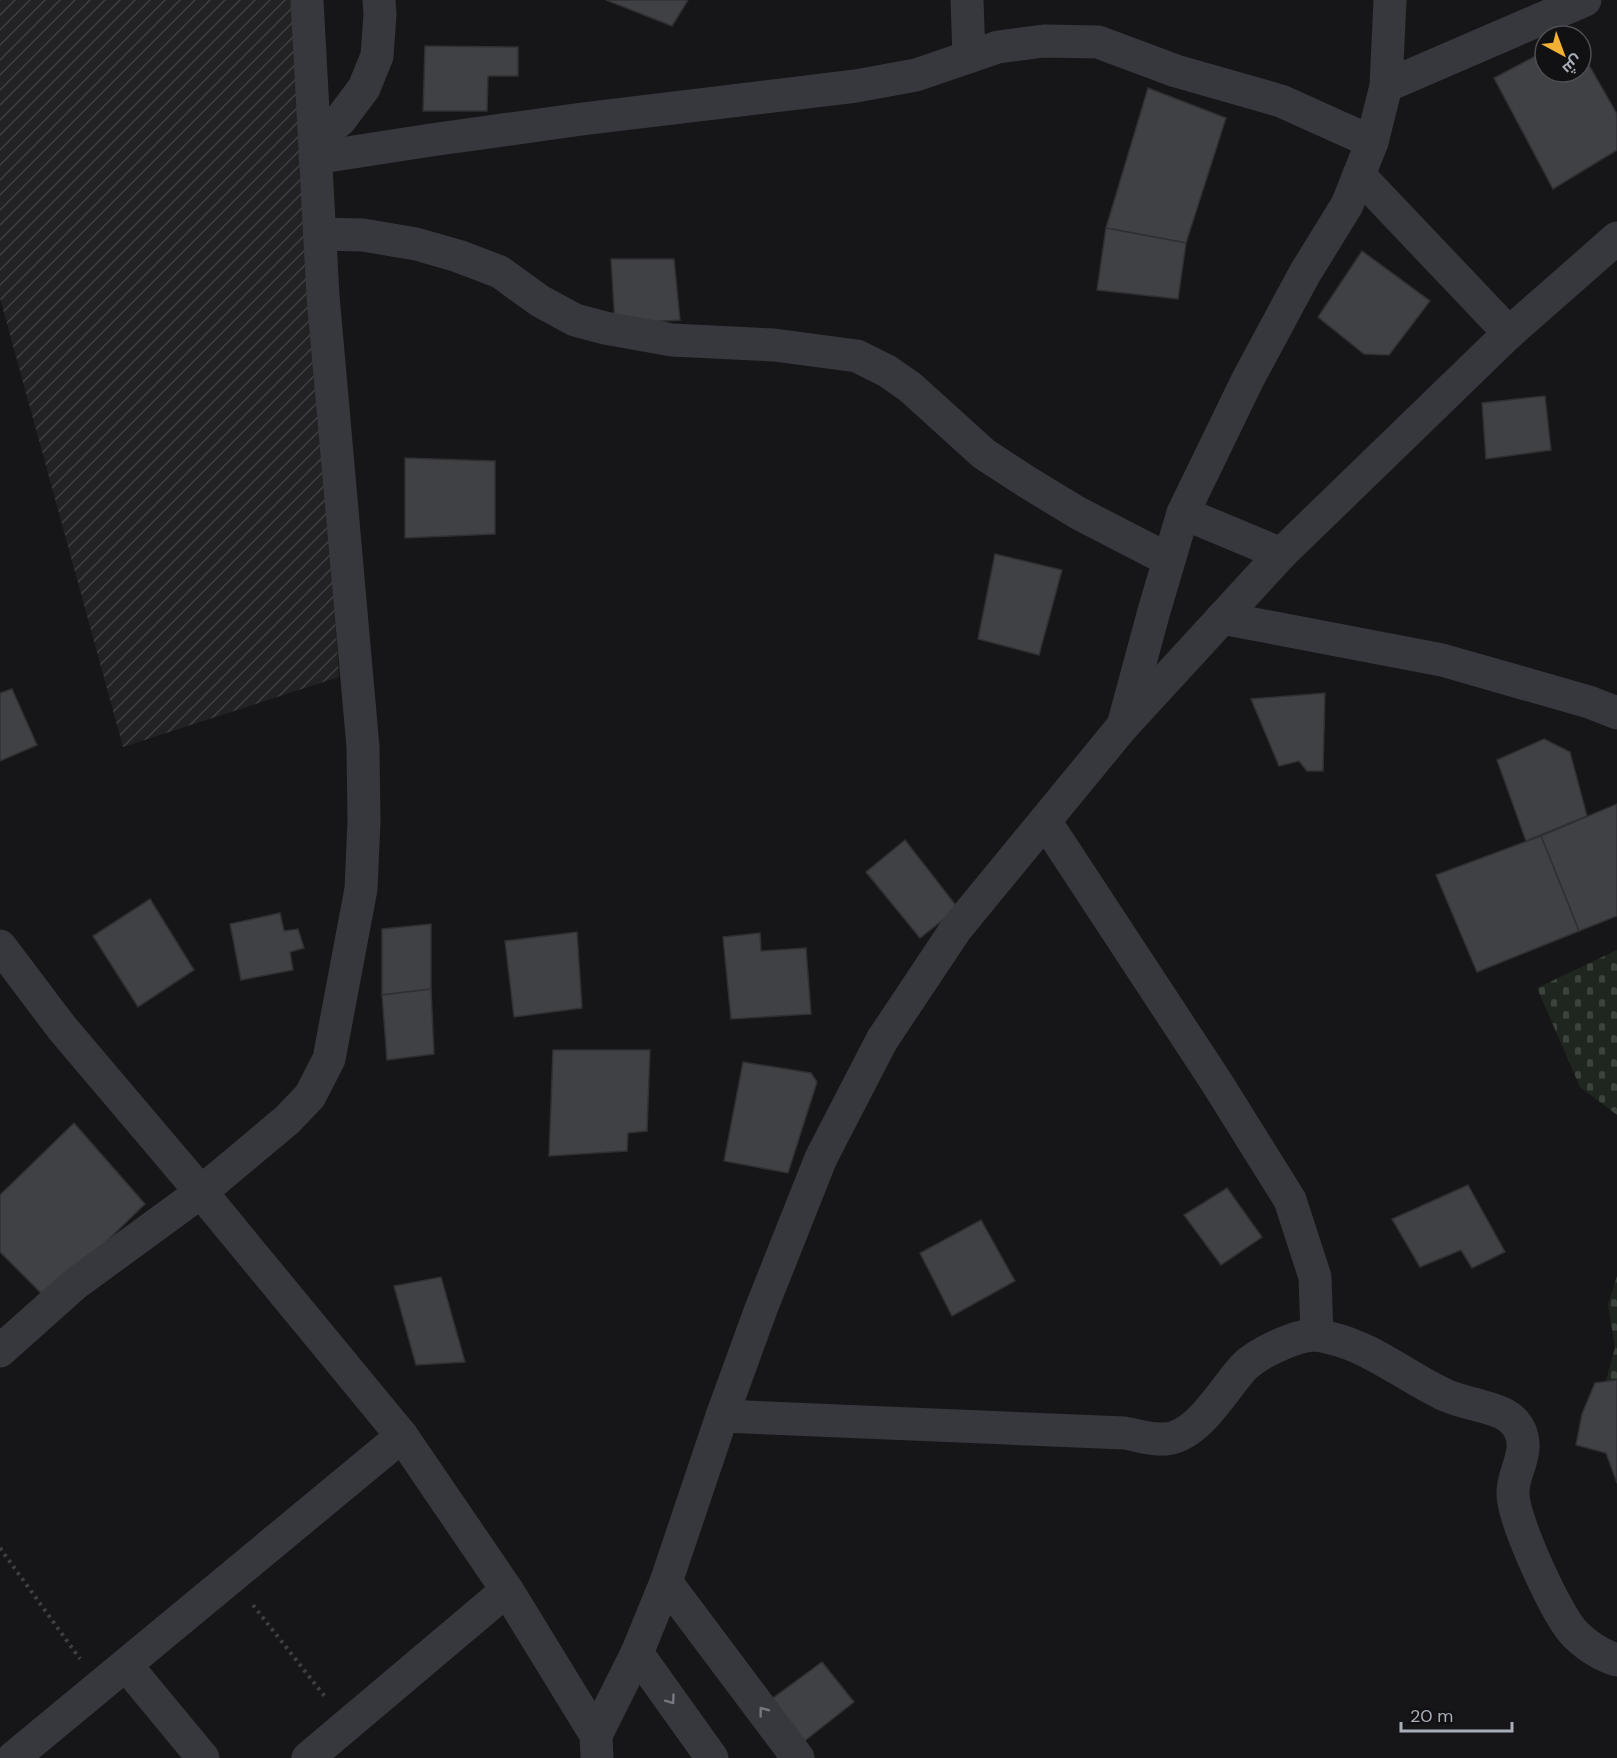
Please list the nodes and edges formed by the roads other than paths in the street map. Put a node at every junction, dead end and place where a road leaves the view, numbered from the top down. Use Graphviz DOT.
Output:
graph roads {
  1 [pos="307,0"];
  2 [pos="379,0"];
  3 [pos="967,0"];
  4 [pos="1390,0"];
  5 [pos="1585,0"];
  6 [pos="969,57"];
  7 [pos="1386,86"];
  8 [pos="1372,142"];
  9 [pos="315,149"];
  10 [pos="1359,175"];
  11 [pos="320,234"];
  12 [pos="1617,238"];
  13 [pos="1509,333"];
  14 [pos="1183,513"];
  15 [pos="1281,554"];
  16 [pos="1169,560"];
  17 [pos="1222,618"];
  18 [pos="1617,713"];
  19 [pos="1122,727"];
  20 [pos="1045,820"];
  21 [pos="0,946"];
  22 [pos="201,1192"];
  23 [pos="1317,1335"];
  24 [pos="0,1351"];
  25 [pos="722,1416"];
  26 [pos="402,1436"];
  27 [pos="666,1582"];
  28 [pos="507,1590"];
  29 [pos="637,1653"];
  30 [pos="1617,1660"];
  31 [pos="126,1665"];
  32 [pos="596,1746"];
  33 [pos="14,1758"];
  34 [pos="203,1758"];
  35 [pos="308,1758"];
  36 [pos="712,1758"];
  37 [pos="798,1758"];
  1 -- 9 [label="street"];
  2 -- 9 [label="street"];
  3 -- 6 [label="street"];
  4 -- 7 [label="street"];
  5 -- 7 [label="street"];
  6 -- 8 [label="street"];
  6 -- 9 [label="street"];
  7 -- 8 [label="street"];
  8 -- 10 [label="street"];
  9 -- 11 [label="street"];
  10 -- 13 [label="street"];
  10 -- 14 [label="street"];
  11 -- 16 [label="street"];
  11 -- 22 [label="street"];
  12 -- 13 [label="street"];
  13 -- 15 [label="street"];
  14 -- 15 [label="street"];
  14 -- 16 [label="street"];
  15 -- 17 [label="street"];
  16 -- 19 [label="street"];
  17 -- 18 [label="street"];
  17 -- 19 [label="street"];
  19 -- 20 [label="street"];
  20 -- 23 [label="street"];
  20 -- 25 [label="street"];
  21 -- 22 [label="street"];
  22 -- 24 [label="street"];
  22 -- 26 [label="street"];
  23 -- 25 [label="street"];
  23 -- 30 [label="street"];
  25 -- 27 [label="street"];
  26 -- 28 [label="street"];
  26 -- 31 [label="street"];
  27 -- 29 [label="street"];
  37 -- 27 [label="street, one-way"];
  28 -- 32 [label="street"];
  28 -- 35 [label="street"];
  29 -- 32 [label="street"];
  29 -- 36 [label="street, one-way"];
  31 -- 33 [label="street"];
  31 -- 34 [label="street"];
}
